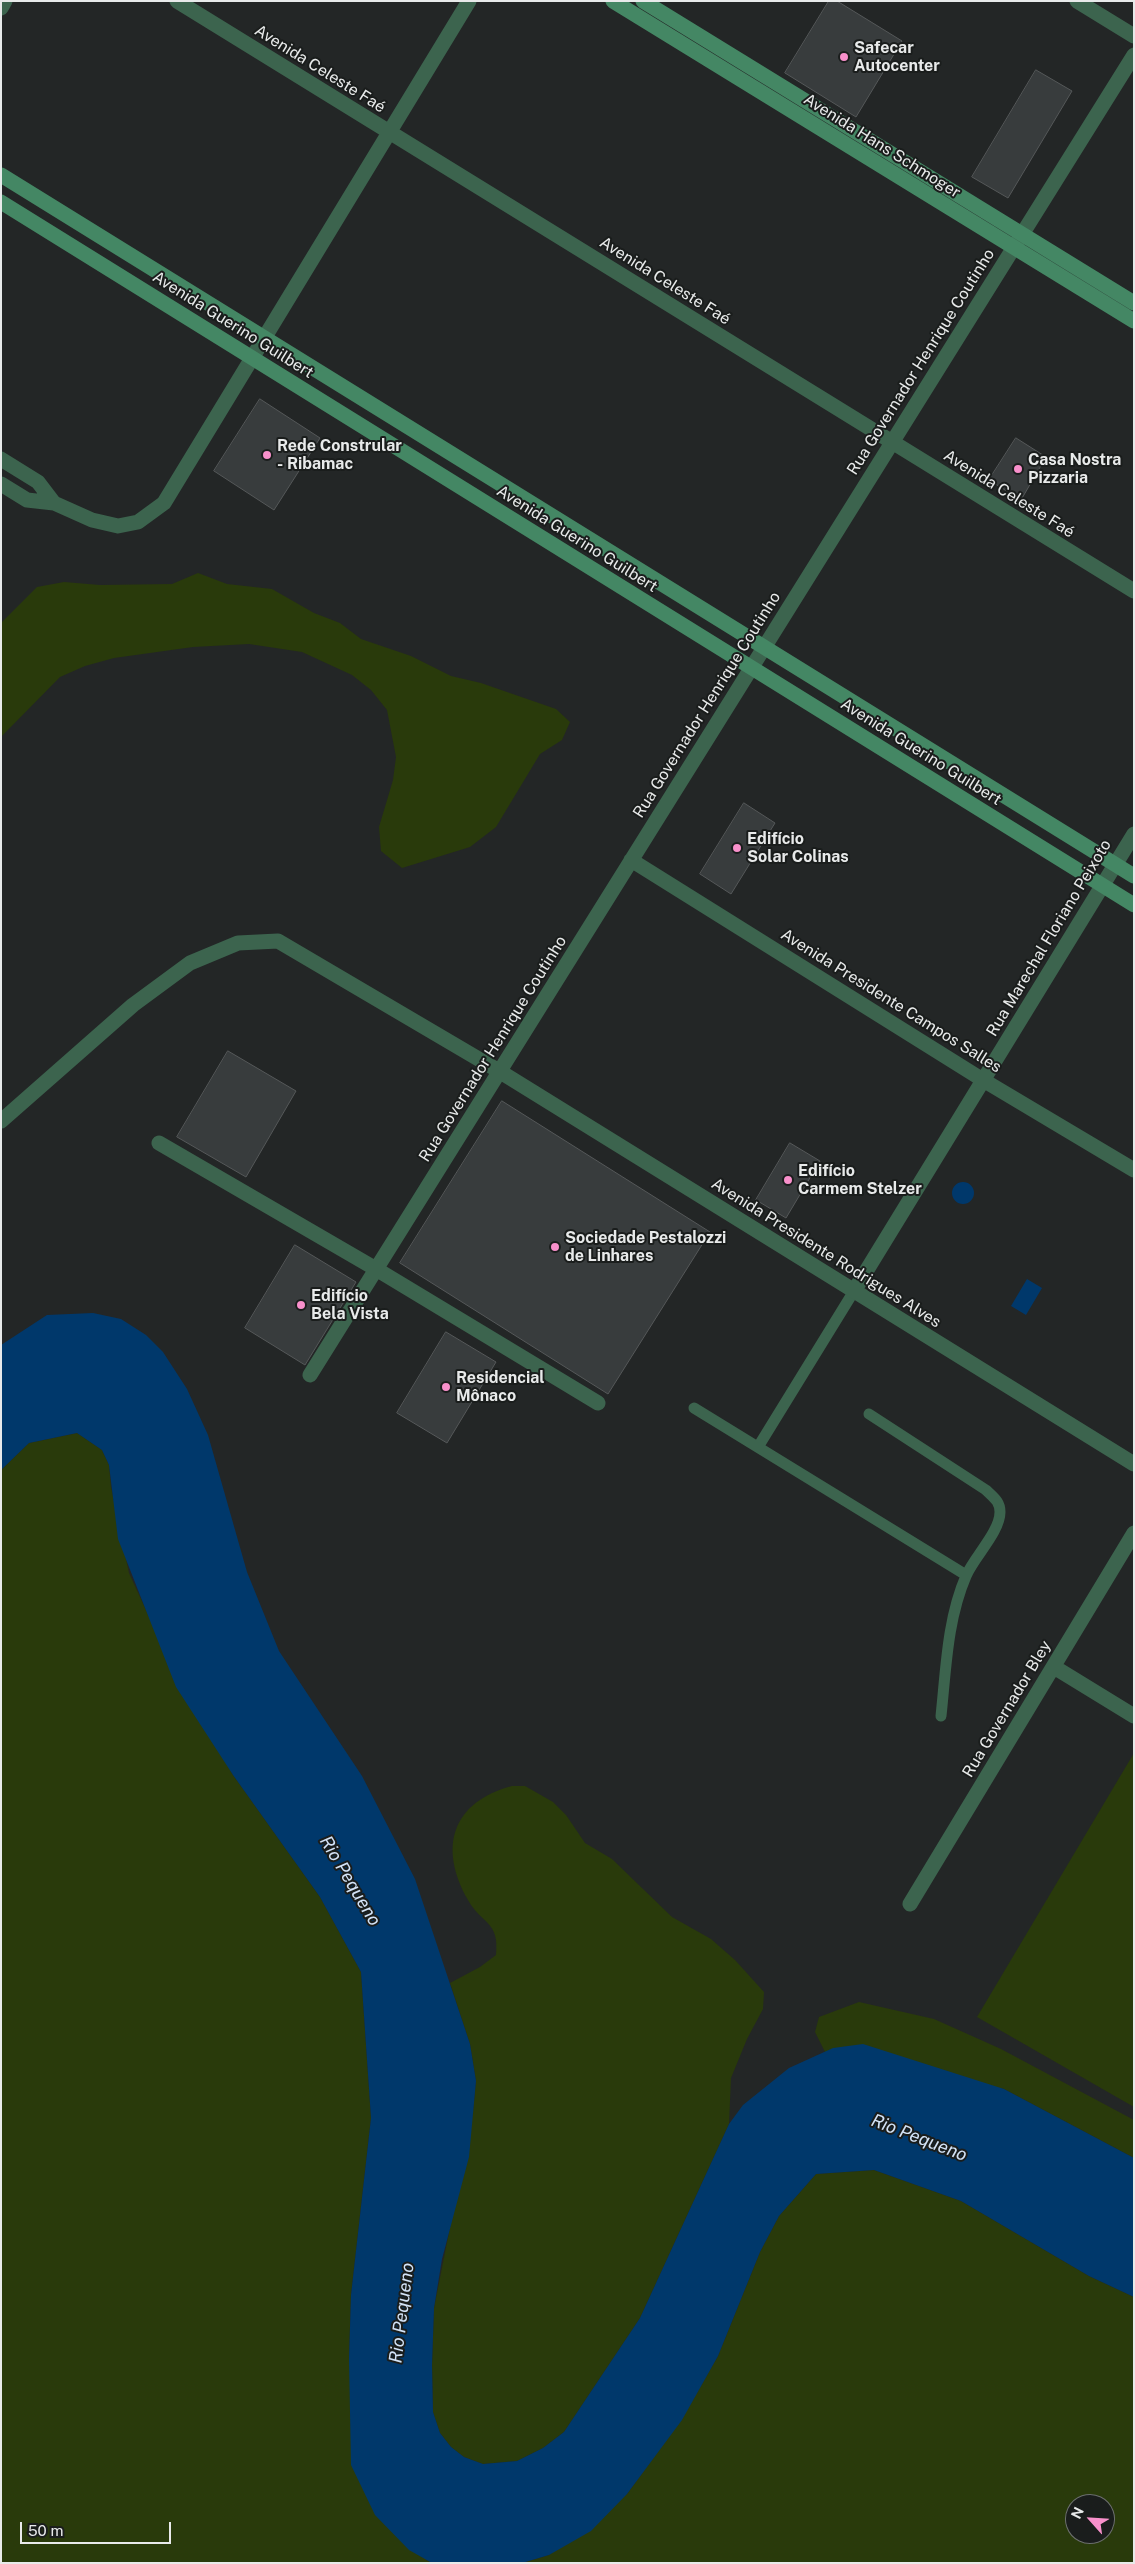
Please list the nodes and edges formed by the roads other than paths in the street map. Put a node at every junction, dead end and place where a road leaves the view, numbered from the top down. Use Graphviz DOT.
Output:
graph roads {
  1 [pos="5,1"];
  2 [pos="177,1"];
  3 [pos="469,1"];
  4 [pos="613,1"];
  5 [pos="643,1"];
  6 [pos="1077,1"];
  7 [pos="1,8"];
  8 [pos="1134,36"];
  9 [pos="1134,55"];
  10 [pos="390,132"];
  11 [pos="1,176"];
  12 [pos="1,202"];
  13 [pos="1022,234"];
  14 [pos="1013,248"];
  15 [pos="1134,303"];
  16 [pos="1134,321"];
  17 [pos="264,338"];
  18 [pos="252,358"];
  19 [pos="892,442"];
  20 [pos="1,459"];
  21 [pos="1,484"];
  22 [pos="54,503"];
  23 [pos="1134,591"];
  24 [pos="764,647"];
  25 [pos="751,668"];
  26 [pos="1134,834"];
  27 [pos="631,860"];
  28 [pos="1115,864"];
  29 [pos="1134,876"];
  30 [pos="1102,886"];
  31 [pos="1134,905"];
  32 [pos="499,1071"];
  33 [pos="983,1080"];
  34 [pos="1,1121"];
  35 [pos="159,1143"];
  36 [pos="1134,1170"];
  37 [pos="376,1269"];
  38 [pos="854,1291"];
  39 [pos="310,1375"];
  40 [pos="598,1403"];
  41 [pos="694,1408"];
  42 [pos="869,1414"];
  43 [pos="758,1447"];
  44 [pos="1134,1464"];
  45 [pos="1134,1533"];
  46 [pos="966,1575"];
  47 [pos="1054,1667"];
  48 [pos="941,1716"];
  49 [pos="1134,1716"];
  50 [pos="910,1904"];
  1 -- 7 [label="street"];
  2 -- 10 [label="street, Avenida Celeste Faé"];
  3 -- 10 [label="street"];
  4 -- 14 [label="main road, Avenida Hans Schmoger"];
  5 -- 13 [label="main road, Avenida Hans Schmoger"];
  6 -- 8 [label="street"];
  9 -- 13 [label="street, Rua Governador Henrique Coutinho"];
  10 -- 17 [label="street"];
  10 -- 19 [label="street, Avenida Celeste Faé"];
  11 -- 17 [label="main road, Avenida Guerino Guilbert"];
  12 -- 18 [label="main road, Avenida Guerino Guilbert"];
  13 -- 14 [label="street, Rua Governador Henrique Coutinho"];
  13 -- 15 [label="main road, Avenida Hans Schmoger"];
  14 -- 16 [label="main road, Avenida Hans Schmoger"];
  14 -- 19 [label="street, Rua Governador Henrique Coutinho"];
  17 -- 18 [label="street"];
  17 -- 24 [label="main road, Avenida Guerino Guilbert"];
  18 -- 22 [label="street"];
  18 -- 25 [label="main road, Avenida Guerino Guilbert"];
  19 -- 23 [label="street, Avenida Celeste Faé"];
  19 -- 24 [label="street, Rua Governador Henrique Coutinho"];
  20 -- 22 [label="street"];
  21 -- 22 [label="street"];
  24 -- 25 [label="street, Rua Governador Henrique Coutinho"];
  24 -- 28 [label="main road, Avenida Guerino Guilbert"];
  25 -- 27 [label="street, Rua Governador Henrique Coutinho"];
  25 -- 30 [label="main road, Avenida Guerino Guilbert"];
  26 -- 28 [label="street, Rua Marechal Floriano Peixoto"];
  27 -- 32 [label="street, Rua Governador Henrique Coutinho"];
  27 -- 33 [label="street, Avenida Presidente Campos Salles"];
  28 -- 29 [label="main road, Avenida Guerino Guilbert"];
  28 -- 30 [label="street, Rua Marechal Floriano Peixoto"];
  30 -- 31 [label="main road, Avenida Guerino Guilbert"];
  30 -- 33 [label="street, Rua Marechal Floriano Peixoto"];
  32 -- 34 [label="street, Avenida Presidente Rodrigues Alves"];
  32 -- 37 [label="street, Rua Governador Henrique Coutinho"];
  32 -- 38 [label="street, Avenida Presidente Rodrigues Alves"];
  33 -- 36 [label="street, Avenida Presidente Campos Salles"];
  33 -- 38 [label="street, Rua Marechal Floriano Peixoto"];
  35 -- 37 [label="street"];
  37 -- 39 [label="street, Rua Governador Henrique Coutinho"];
  37 -- 40 [label="street"];
  38 -- 43 [label="lane"];
  38 -- 44 [label="street, Avenida Presidente Rodrigues Alves"];
  41 -- 43 [label="lane"];
  42 -- 46 [label="lane"];
  43 -- 46 [label="lane"];
  45 -- 47 [label="street, Rua Governador Bley"];
  46 -- 48 [label="lane"];
  47 -- 49 [label="street"];
  47 -- 50 [label="street, Rua Governador Bley"];
}
